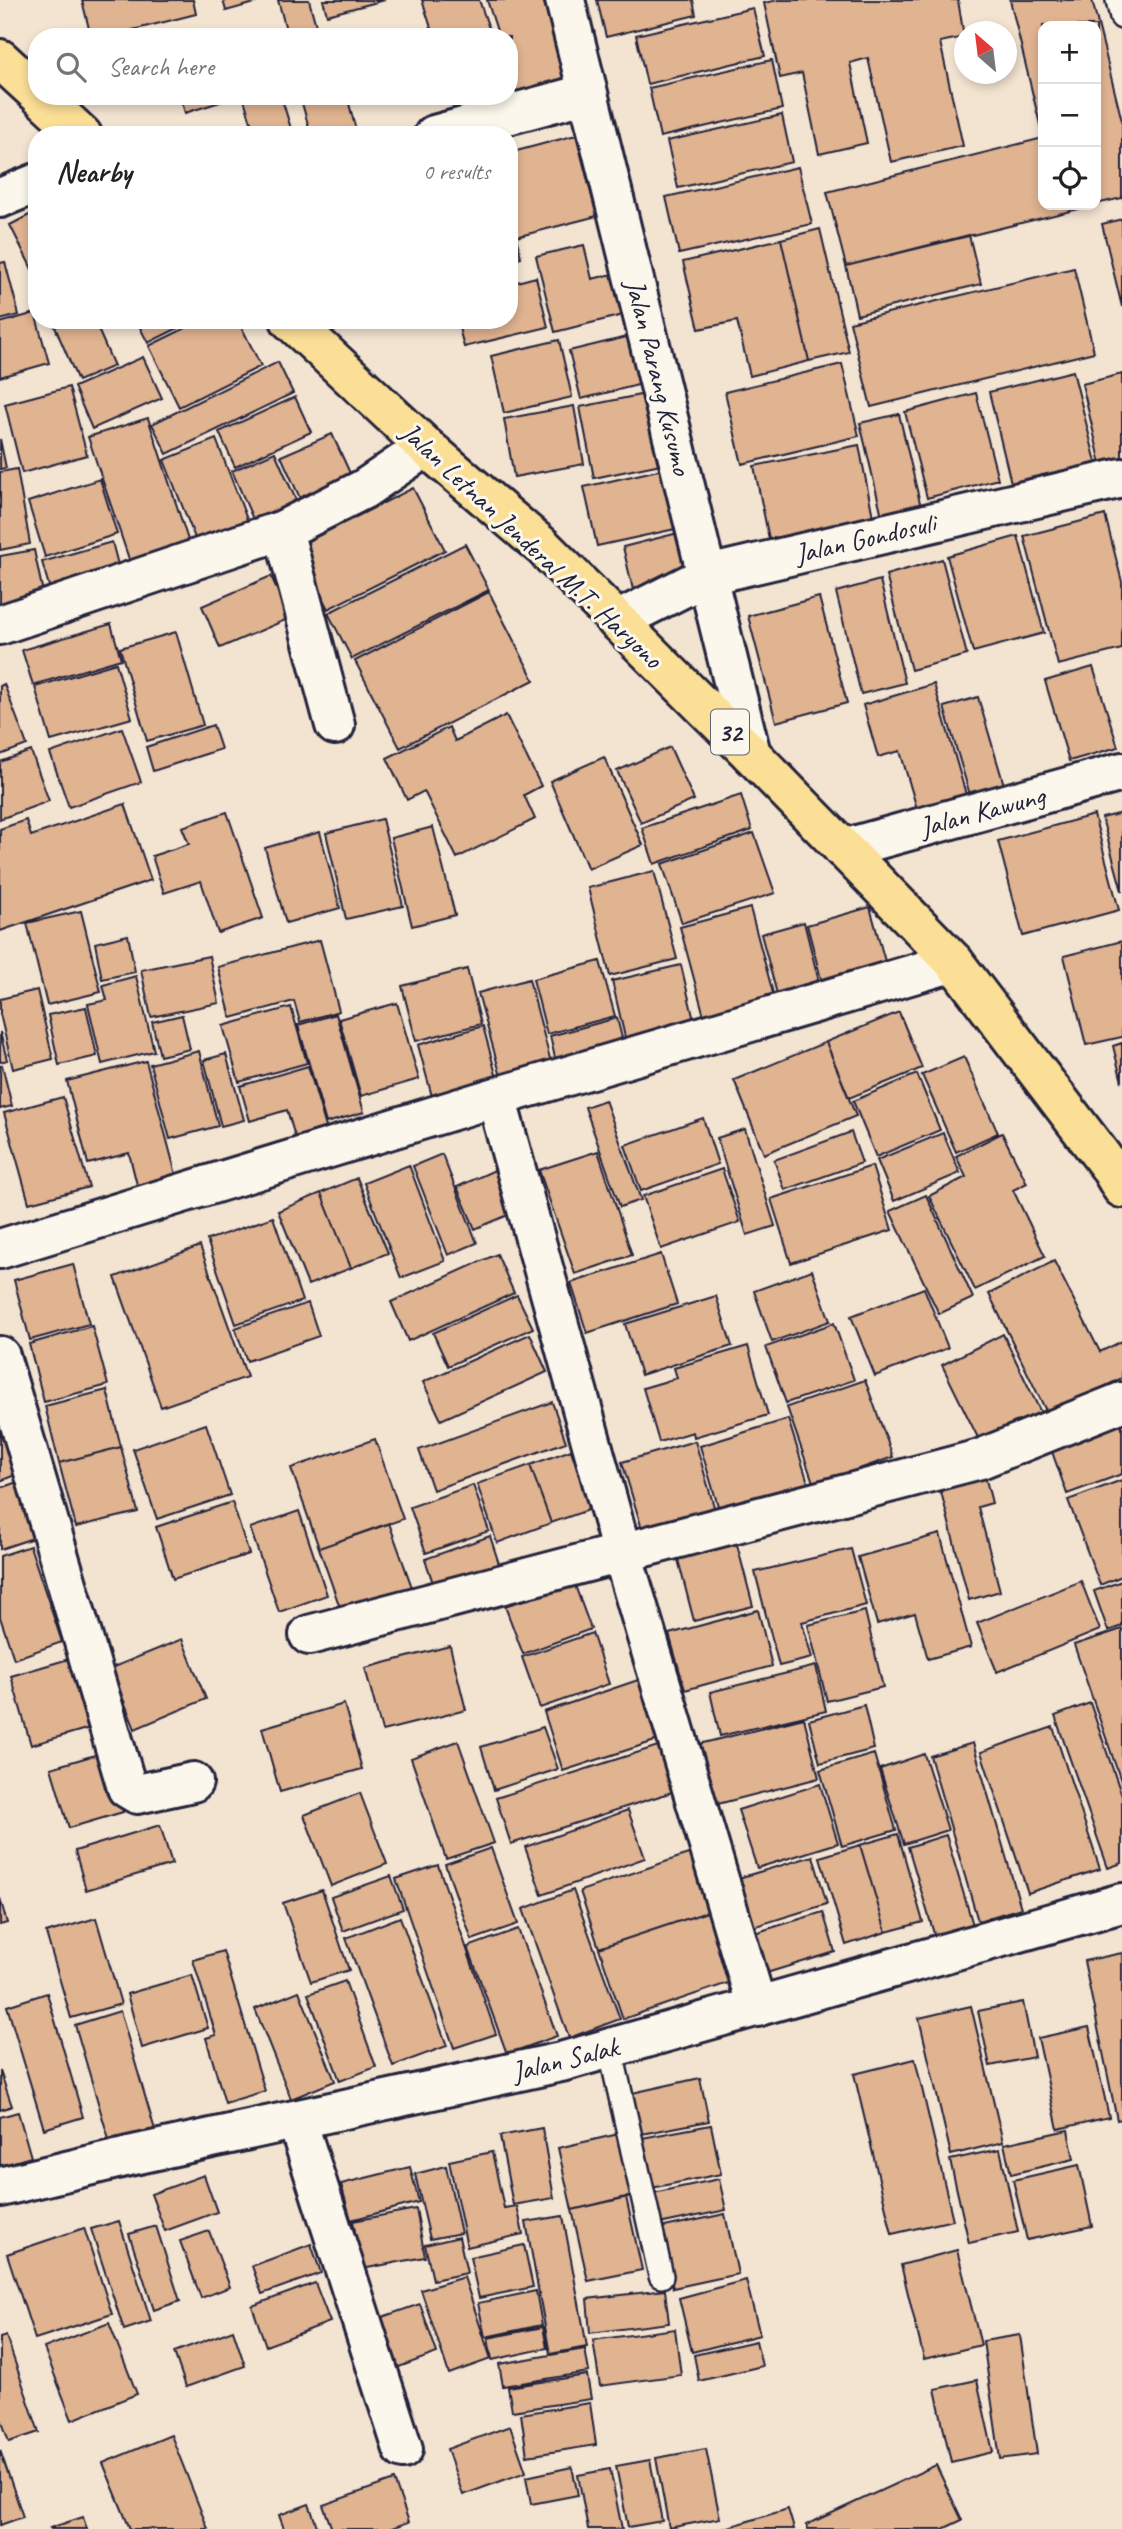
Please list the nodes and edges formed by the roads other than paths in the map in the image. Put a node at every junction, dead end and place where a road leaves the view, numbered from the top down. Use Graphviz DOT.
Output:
graph roads {
  1 [pos="565,0"];
  2 [pos="1118,0"];
  3 [pos="1122,16"];
  4 [pos="0,59"];
  5 [pos="28,86"];
  6 [pos="588,93"];
  7 [pos="49,105"];
  8 [pos="72,126"];
  9 [pos="467,126"];
  10 [pos="28,187"];
  11 [pos="0,198"];
  12 [pos="300,329"];
  13 [pos="426,447"];
  14 [pos="1122,478"];
  15 [pos="283,530"];
  16 [pos="708,575"];
  17 [pos="617,621"];
  18 [pos="0,625"];
  19 [pos="335,725"];
  20 [pos="751,754"];
  21 [pos="1122,772"];
  22 [pos="843,849"];
  23 [pos="954,962"];
  24 [pos="496,1097"];
  25 [pos="1118,1173"];
  26 [pos="0,1249"];
  27 [pos="0,1356"];
  28 [pos="1122,1402"];
  29 [pos="622,1553"];
  30 [pos="309,1635"];
  31 [pos="193,1782"];
  32 [pos="1122,1903"];
  33 [pos="757,2007"];
  34 [pos="610,2048"];
  35 [pos="297,2121"];
  36 [pos="0,2187"];
  37 [pos="661,2276"];
  38 [pos="402,2449"];
  1 -- 6 [label="street, Jalan Parang Kusumo"];
  2 -- 3 [label="lane"];
  4 -- 5 [label="highway"];
  6 -- 9 [label="street"];
  6 -- 16 [label="street, Jalan Parang Kusumo"];
  7 -- 8 [label="highway"];
  10 -- 11 [label="street"];
  12 -- 13 [label="highway, Jalan Letnan Jenderal M.T. Haryono / 32"];
  13 -- 15 [label="street"];
  13 -- 17 [label="highway, Jalan Letnan Jenderal M.T. Haryono / 32"];
  14 -- 16 [label="street, Jalan Gondosuli"];
  15 -- 18 [label="street"];
  15 -- 19 [label="street"];
  16 -- 17 [label="street, Jalan Gondosuli"];
  16 -- 20 [label="street, Jalan Parang Kusumo"];
  17 -- 20 [label="highway, Jalan Letnan Jenderal M.T. Haryono / 32"];
  20 -- 22 [label="highway, Jalan Letnan Jenderal M.T. Haryono / 32"];
  21 -- 22 [label="street, Jalan Kawung"];
  22 -- 23 [label="highway, Jalan Letnan Jenderal M.T. Haryono / 32"];
  23 -- 24 [label="street"];
  23 -- 25 [label="highway, Jalan Letnan Jenderal M.T. Haryono / 32"];
  24 -- 26 [label="street"];
  24 -- 29 [label="street"];
  27 -- 31 [label="street"];
  28 -- 29 [label="street"];
  29 -- 30 [label="street"];
  29 -- 33 [label="street"];
  32 -- 33 [label="street, Jalan Salak"];
  33 -- 34 [label="street, Jalan Salak"];
  34 -- 35 [label="street, Jalan Salak"];
  34 -- 37 [label="lane"];
  35 -- 36 [label="street, Jalan Salak"];
  35 -- 38 [label="street"];
}
